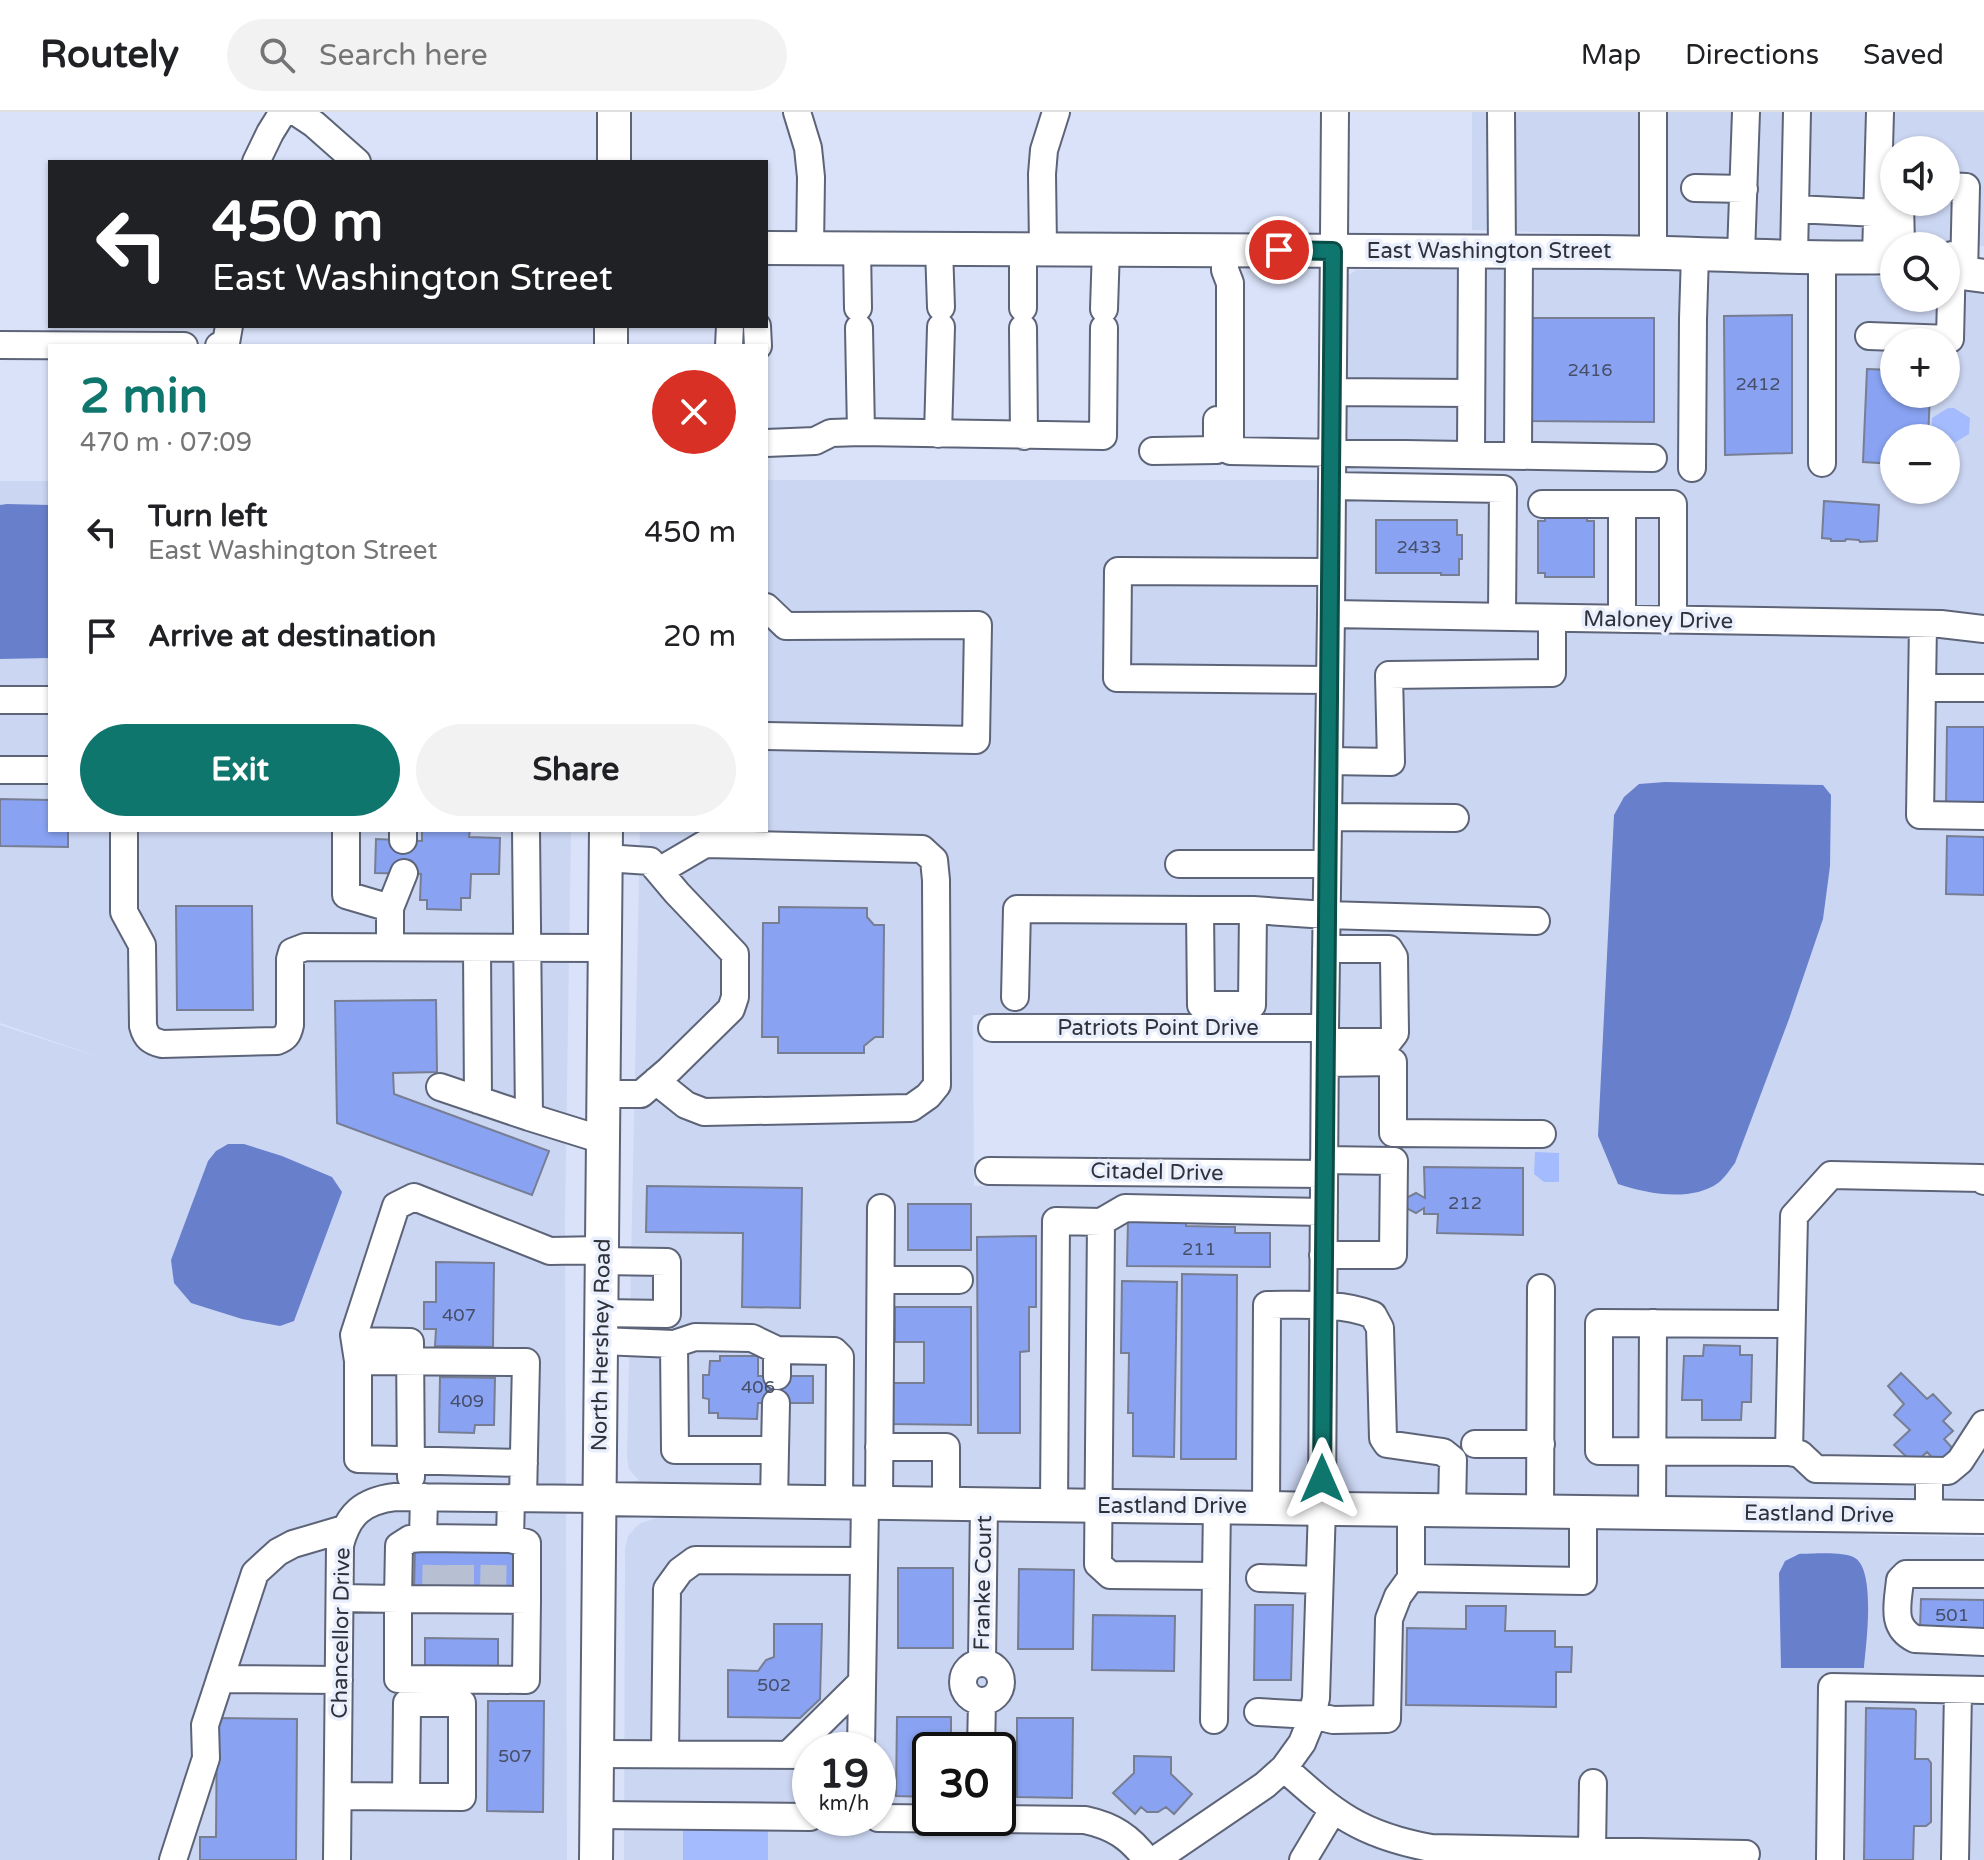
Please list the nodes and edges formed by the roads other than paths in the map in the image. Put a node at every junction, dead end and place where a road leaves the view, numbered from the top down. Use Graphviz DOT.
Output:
graph roads {
  1 [pos="283,112"];
  2 [pos="296,112"];
  3 [pos="614,112"];
  4 [pos="797,112"];
  5 [pos="1056,112"];
  6 [pos="1335,112"];
  7 [pos="1501,112"];
  8 [pos="1653,112"];
  9 [pos="1746,112"];
  10 [pos="1797,112"];
  11 [pos="1880,112"];
  12 [pos="1882,136"];
  13 [pos="257,160"];
  14 [pos="355,160"];
  15 [pos="614,160"];
  16 [pos="1695,188"];
  17 [pos="1744,189"];
  18 [pos="1880,208"];
  19 [pos="1795,209"];
  20 [pos="1958,216"];
  21 [pos="1033,247"];
  22 [pos="768,248"];
  23 [pos="810,248"];
  24 [pos="857,248"];
  25 [pos="939,248"];
  26 [pos="1106,248"];
  27 [pos="1333,251"];
  28 [pos="1498,251"];
  29 [pos="1653,252"];
  30 [pos="1695,254"];
  31 [pos="1741,254"];
  32 [pos="1880,255"];
  33 [pos="1808,256"];
  34 [pos="1225,260"];
  35 [pos="1962,264"];
  36 [pos="1869,336"];
  37 [pos="0,345"];
  38 [pos="48,345"];
  39 [pos="1333,392"];
  40 [pos="1471,393"];
  41 [pos="861,432"];
  42 [pos="938,434"];
  43 [pos="1024,436"];
  44 [pos="768,443"];
  45 [pos="1153,451"];
  46 [pos="1332,452"];
  47 [pos="1471,454"];
  48 [pos="1518,455"];
  49 [pos="1653,458"];
  50 [pos="1822,463"];
  51 [pos="1692,468"];
  52 [pos="1332,486"];
  53 [pos="1542,504"];
  54 [pos="1622,504"];
  55 [pos="1331,572"];
  56 [pos="768,609"];
  57 [pos="1331,614"];
  58 [pos="1502,617"];
  59 [pos="1552,618"];
  60 [pos="1622,619"];
  61 [pos="1673,620"];
  62 [pos="1923,624"];
  63 [pos="1984,629"];
  64 [pos="1330,680"];
  65 [pos="1922,688"];
  66 [pos="1984,688"];
  67 [pos="0,700"];
  68 [pos="48,700"];
  69 [pos="768,736"];
  70 [pos="1329,761"];
  71 [pos="0,770"];
  72 [pos="48,770"];
  73 [pos="1984,816"];
  74 [pos="1328,817"];
  75 [pos="1455,818"];
  76 [pos="124,832"];
  77 [pos="346,832"];
  78 [pos="526,832"];
  79 [pos="606,844"];
  80 [pos="1179,864"];
  81 [pos="1327,864"];
  82 [pos="659,871"];
  83 [pos="404,873"];
  84 [pos="390,908"];
  85 [pos="1200,910"];
  86 [pos="1253,910"];
  87 [pos="1326,915"];
  88 [pos="1536,921"];
  89 [pos="390,947"];
  90 [pos="477,948"];
  91 [pos="527,948"];
  92 [pos="604,948"];
  93 [pos="1326,949"];
  94 [pos="1015,997"];
  95 [pos="992,1028"];
  96 [pos="1325,1044"];
  97 [pos="656,1081"];
  98 [pos="440,1087"];
  99 [pos="603,1094"];
  100 [pos="478,1100"];
  101 [pos="529,1117"];
  102 [pos="1542,1134"];
  103 [pos="603,1140"];
  104 [pos="1324,1167"];
  105 [pos="989,1171"];
  106 [pos="1984,1181"];
  107 [pos="881,1208"];
  108 [pos="1324,1212"];
  109 [pos="1101,1222"];
  110 [pos="602,1255"];
  111 [pos="1323,1255"];
  112 [pos="881,1280"];
  113 [pos="959,1280"];
  114 [pos="1541,1288"];
  115 [pos="1323,1306"];
  116 [pos="1653,1323"];
  117 [pos="1791,1324"];
  118 [pos="601,1327"];
  119 [pos="674,1344"];
  120 [pos="356,1351"];
  121 [pos="410,1361"];
  122 [pos="777,1376"];
  123 [pos="1984,1424"];
  124 [pos="1475,1444"];
  125 [pos="1541,1444"];
  126 [pos="879,1447"];
  127 [pos="775,1450"];
  128 [pos="1652,1452"];
  129 [pos="1789,1452"];
  130 [pos="411,1461"];
  131 [pos="524,1463"];
  132 [pos="1929,1471"];
  133 [pos="417,1497"];
  134 [pos="517,1498"];
  135 [pos="599,1499"];
  136 [pos="774,1502"];
  137 [pos="861,1504"];
  138 [pos="946,1504"];
  139 [pos="984,1504"];
  140 [pos="1054,1505"];
  141 [pos="1098,1506"];
  142 [pos="1217,1506"];
  143 [pos="1266,1507"];
  144 [pos="1322,1507"];
  145 [pos="1411,1508"];
  146 [pos="1452,1509"];
  147 [pos="1540,1510"];
  148 [pos="1583,1511"];
  149 [pos="1652,1512"];
  150 [pos="1929,1516"];
  151 [pos="1984,1517"];
  152 [pos="344,1529"];
  153 [pos="444,1542"];
  154 [pos="500,1542"];
  155 [pos="864,1561"];
  156 [pos="1984,1574"];
  157 [pos="1216,1576"];
  158 [pos="1260,1578"];
  159 [pos="1411,1578"];
  160 [pos="1319,1580"];
  161 [pos="340,1598"];
  162 [pos="398,1599"];
  163 [pos="527,1600"];
  164 [pos="1984,1642"];
  165 [pos="220,1679"];
  166 [pos="339,1680"];
  167 [pos="862,1682"];
  168 [pos="1971,1690"];
  169 [pos="1258,1712"];
  170 [pos="1312,1715"];
  171 [pos="1214,1720"];
  172 [pos="819,1732"];
  173 [pos="861,1732"];
  174 [pos="981,1732"];
  175 [pos="597,1754"];
  176 [pos="665,1754"];
  177 [pos="792,1755"];
  178 [pos="1284,1768"];
  179 [pos="1593,1783"];
  180 [pos="338,1796"];
  181 [pos="406,1796"];
  182 [pos="1333,1810"];
  183 [pos="596,1815"];
  184 [pos="792,1817"];
  185 [pos="1016,1819"];
  186 [pos="1604,1854"];
  187 [pos="1746,1854"];
  188 [pos="1665,1856"];
  189 [pos="173,1860"];
  190 [pos="337,1860"];
  191 [pos="596,1860"];
  192 [pos="1147,1860"];
  193 [pos="1155,1860"];
  194 [pos="1303,1860"];
  195 [pos="1830,1860"];
  196 [pos="1955,1860"];
  1 -- 13 [label="street"];
  2 -- 14 [label="street"];
  3 -- 15 [label="main road"];
  4 -- 23 [label="street"];
  5 -- 21 [label="street"];
  6 -- 27 [label="street"];
  7 -- 28 [label="street"];
  8 -- 29 [label="street"];
  9 -- 17 [label="street"];
  10 -- 19 [label="street"];
  11 -- 12 [label="street"];
  16 -- 17 [label="street"];
  17 -- 31 [label="street"];
  18 -- 19 [label="street"];
  19 -- 33 [label="street"];
  20 -- 35 [label="street"];
  21 -- 25 [label="main road, East Washington Street"];
  21 -- 26 [label="main road, East Washington Street"];
  21 -- 43 [label="street"];
  22 -- 23 [label="main road, East Washington Street"];
  23 -- 24 [label="main road, East Washington Street"];
  24 -- 25 [label="main road, East Washington Street"];
  24 -- 41 [label="street"];
  25 -- 42 [label="street"];
  26 -- 34 [label="main road, East Washington Street"];
  26 -- 43 [label="street"];
  27 -- 28 [label="main road, East Washington Street"];
  27 -- 34 [label="main road, East Washington Street"];
  27 -- 39 [label="street"];
  28 -- 29 [label="main road, East Washington Street"];
  28 -- 40 [label="street"];
  28 -- 48 [label="street"];
  29 -- 30 [label="main road, East Washington Street"];
  30 -- 31 [label="main road, East Washington Street"];
  30 -- 51 [label="street"];
  31 -- 33 [label="main road, East Washington Street"];
  32 -- 33 [label="main road, East Washington Street"];
  33 -- 50 [label="street"];
  34 -- 45 [label="street"];
  34 -- 46 [label="street"];
  35 -- 36 [label="street"];
  37 -- 38 [label="street"];
  39 -- 40 [label="street"];
  39 -- 46 [label="street"];
  40 -- 47 [label="street"];
  41 -- 42 [label="street"];
  41 -- 44 [label="street"];
  42 -- 43 [label="street"];
  46 -- 47 [label="street"];
  46 -- 52 [label="street"];
  47 -- 48 [label="street"];
  48 -- 49 [label="street"];
  52 -- 55 [label="street"];
  52 -- 58 [label="street"];
  53 -- 54 [label="street"];
  54 -- 60 [label="street"];
  54 -- 61 [label="street"];
  55 -- 57 [label="street"];
  55 -- 64 [label="street"];
  56 -- 69 [label="street"];
  57 -- 58 [label="street, Maloney Drive"];
  57 -- 64 [label="street"];
  58 -- 59 [label="street, Maloney Drive"];
  59 -- 60 [label="street, Maloney Drive"];
  59 -- 70 [label="street"];
  60 -- 61 [label="street, Maloney Drive"];
  61 -- 62 [label="street, Maloney Drive"];
  62 -- 63 [label="street, Maloney Drive"];
  62 -- 65 [label="street"];
  64 -- 70 [label="street"];
  65 -- 66 [label="street"];
  65 -- 73 [label="street"];
  67 -- 68 [label="street"];
  70 -- 74 [label="street"];
  71 -- 72 [label="street"];
  74 -- 75 [label="street"];
  74 -- 81 [label="street"];
  76 -- 89 [label="street"];
  77 -- 84 [label="street"];
  78 -- 91 [label="street"];
  79 -- 82 [label="street"];
  79 -- 92 [label="main road, North Hershey Road"];
  80 -- 81 [label="street"];
  81 -- 87 [label="street"];
  82 -- 97 [label="street"];
  82 -- 97 [label="street"];
  83 -- 84 [label="street"];
  84 -- 89 [label="street"];
  85 -- 86 [label="street"];
  85 -- 86 [label="street"];
  85 -- 94 [label="street"];
  86 -- 87 [label="street"];
  87 -- 88 [label="street"];
  87 -- 93 [label="street"];
  89 -- 90 [label="street"];
  90 -- 91 [label="street"];
  90 -- 100 [label="street"];
  91 -- 92 [label="street"];
  91 -- 101 [label="street"];
  92 -- 99 [label="main road, North Hershey Road"];
  93 -- 96 [label="street"];
  93 -- 96 [label="street"];
  95 -- 96 [label="street, Patriots Point Drive"];
  96 -- 102 [label="street"];
  96 -- 104 [label="street"];
  97 -- 99 [label="street"];
  98 -- 100 [label="street"];
  99 -- 103 [label="main road, North Hershey Road"];
  100 -- 101 [label="street"];
  101 -- 103 [label="street"];
  103 -- 110 [label="main road, North Hershey Road"];
  104 -- 105 [label="street, Citadel Drive"];
  104 -- 108 [label="street"];
  104 -- 111 [label="street, Citadel Drive"];
  106 -- 117 [label="street"];
  107 -- 112 [label="street"];
  108 -- 109 [label="street"];
  108 -- 111 [label="street"];
  109 -- 140 [label="street"];
  109 -- 141 [label="street"];
  110 -- 118 [label="main road, North Hershey Road"];
  110 -- 118 [label="street"];
  110 -- 120 [label="street"];
  111 -- 115 [label="street"];
  112 -- 113 [label="street"];
  112 -- 126 [label="street"];
  114 -- 125 [label="street"];
  115 -- 143 [label="street"];
  115 -- 144 [label="street"];
  115 -- 146 [label="street"];
  116 -- 117 [label="street"];
  116 -- 128 [label="street"];
  116 -- 128 [label="street"];
  117 -- 129 [label="street"];
  118 -- 119 [label="street"];
  118 -- 135 [label="main road, North Hershey Road"];
  119 -- 122 [label="street"];
  119 -- 127 [label="street"];
  120 -- 121 [label="street"];
  120 -- 130 [label="street"];
  121 -- 130 [label="street"];
  121 -- 131 [label="street"];
  122 -- 127 [label="street"];
  122 -- 137 [label="street"];
  123 -- 132 [label="street"];
  124 -- 125 [label="street"];
  125 -- 147 [label="street"];
  126 -- 137 [label="street"];
  126 -- 138 [label="street"];
  127 -- 136 [label="street"];
  128 -- 129 [label="street"];
  128 -- 149 [label="street"];
  129 -- 132 [label="street"];
  130 -- 131 [label="street"];
  130 -- 133 [label="street"];
  131 -- 134 [label="street"];
  132 -- 150 [label="street"];
  133 -- 134 [label="street, Chancellor Drive"];
  133 -- 152 [label="street, Chancellor Drive"];
  133 -- 153 [label="street"];
  134 -- 135 [label="street, Chancellor Drive"];
  134 -- 154 [label="street"];
  135 -- 136 [label="main road, Eastland Drive"];
  135 -- 175 [label="main road, North Hershey Road"];
  136 -- 137 [label="main road, Eastland Drive"];
  137 -- 138 [label="main road, Eastland Drive"];
  137 -- 155 [label="street"];
  138 -- 139 [label="main road, Eastland Drive"];
  139 -- 140 [label="main road, Eastland Drive"];
  139 -- 174 [label="street, Franke Court"];
  140 -- 141 [label="main road, Eastland Drive"];
  141 -- 142 [label="main road, Eastland Drive"];
  141 -- 157 [label="street"];
  142 -- 143 [label="main road, Eastland Drive"];
  142 -- 157 [label="street"];
  143 -- 144 [label="main road, Eastland Drive"];
  144 -- 145 [label="main road, Eastland Drive"];
  144 -- 160 [label="street"];
  145 -- 146 [label="main road, Eastland Drive"];
  145 -- 159 [label="street"];
  146 -- 147 [label="main road, Eastland Drive"];
  147 -- 148 [label="main road, Eastland Drive"];
  148 -- 149 [label="main road, Eastland Drive"];
  148 -- 159 [label="street"];
  149 -- 150 [label="main road, Eastland Drive"];
  150 -- 151 [label="main road, Eastland Drive"];
  152 -- 161 [label="street, Chancellor Drive"];
  152 -- 165 [label="street"];
  153 -- 154 [label="street"];
  153 -- 162 [label="street"];
  154 -- 163 [label="street"];
  155 -- 167 [label="street"];
  155 -- 176 [label="street"];
  156 -- 164 [label="street"];
  157 -- 171 [label="street"];
  158 -- 160 [label="street"];
  159 -- 170 [label="street"];
  160 -- 170 [label="street"];
  161 -- 162 [label="street"];
  161 -- 166 [label="street, Chancellor Drive"];
  162 -- 163 [label="street"];
  162 -- 163 [label="street"];
  165 -- 166 [label="street"];
  165 -- 189 [label="street"];
  166 -- 180 [label="street, Chancellor Drive"];
  167 -- 172 [label="street"];
  167 -- 173 [label="street"];
  168 -- 195 [label="street"];
  168 -- 196 [label="street"];
  169 -- 170 [label="street"];
  170 -- 178 [label="street"];
  175 -- 176 [label="street"];
  175 -- 183 [label="main road, North Hershey Road"];
  176 -- 177 [label="street"];
  178 -- 182 [label="street"];
  178 -- 193 [label="street"];
  179 -- 186 [label="street"];
  180 -- 181 [label="street"];
  180 -- 190 [label="street, Chancellor Drive"];
  182 -- 186 [label="street"];
  182 -- 194 [label="street"];
  183 -- 184 [label="street"];
  183 -- 191 [label="main road, North Hershey Road"];
  185 -- 192 [label="street"];
  186 -- 188 [label="street"];
  187 -- 188 [label="street"];
}
